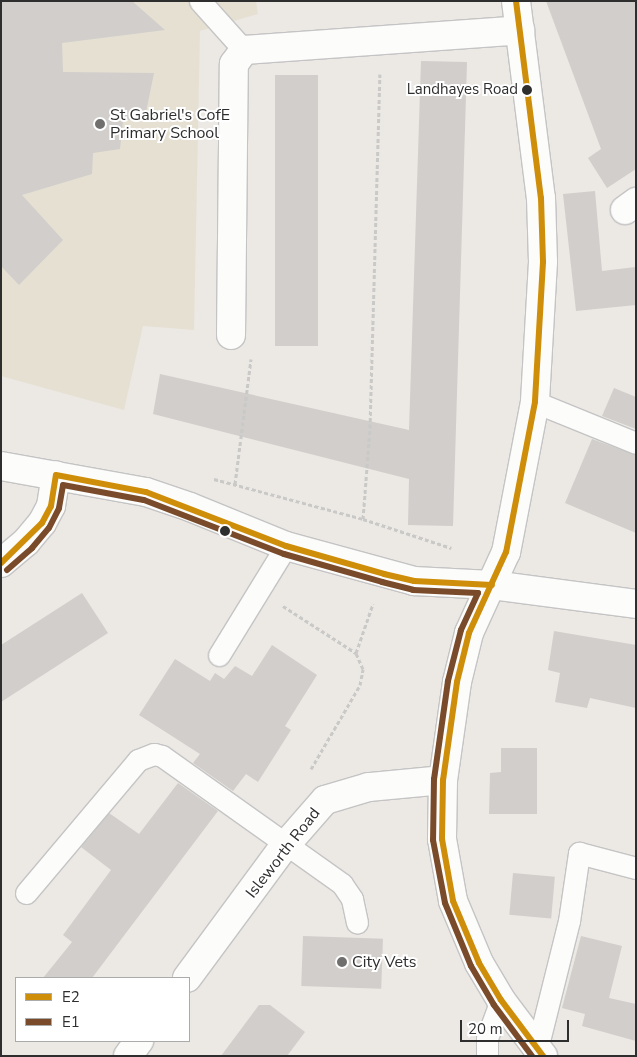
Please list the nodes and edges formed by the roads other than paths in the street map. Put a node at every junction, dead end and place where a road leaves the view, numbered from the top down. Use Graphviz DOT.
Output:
graph roads {
  1 [pos="200,1"];
  2 [pos="516,1"];
  3 [pos="520,30"];
  4 [pos="244,50"];
  5 [pos="231,335"];
  6 [pos="535,402"];
  7 [pos="636,443"];
  8 [pos="1,466"];
  9 [pos="56,475"];
  10 [pos="286,546"];
  11 [pos="1,563"];
  12 [pos="492,585"];
  13 [pos="636,604"];
  14 [pos="218,655"];
  15 [pos="443,780"];
  16 [pos="287,844"];
  17 [pos="636,868"];
  18 [pos="26,893"];
  19 [pos="357,922"];
  20 [pos="188,977"];
  21 [pos="501,1000"];
  22 [pos="138,1042"];
  23 [pos="540,1052"];
  24 [pos="128,1056"];
  25 [pos="486,1056"];
  1 -- 4 [label="lane"];
  2 -- 3 [label="street"];
  3 -- 4 [label="street"];
  3 -- 6 [label="street"];
  4 -- 5 [label="street"];
  6 -- 7 [label="lane"];
  6 -- 12 [label="street"];
  8 -- 9 [label="street"];
  9 -- 10 [label="street"];
  9 -- 11 [label="street"];
  10 -- 12 [label="street"];
  10 -- 14 [label="lane"];
  12 -- 13 [label="street"];
  12 -- 15 [label="street"];
  15 -- 16 [label="street, Isleworth Road"];
  15 -- 21 [label="street"];
  16 -- 18 [label="lane"];
  16 -- 19 [label="lane"];
  16 -- 20 [label="street, Isleworth Road"];
  17 -- 23 [label="lane"];
  21 -- 23 [label="street"];
  21 -- 25 [label="lane"];
  22 -- 24 [label="street"];
}
